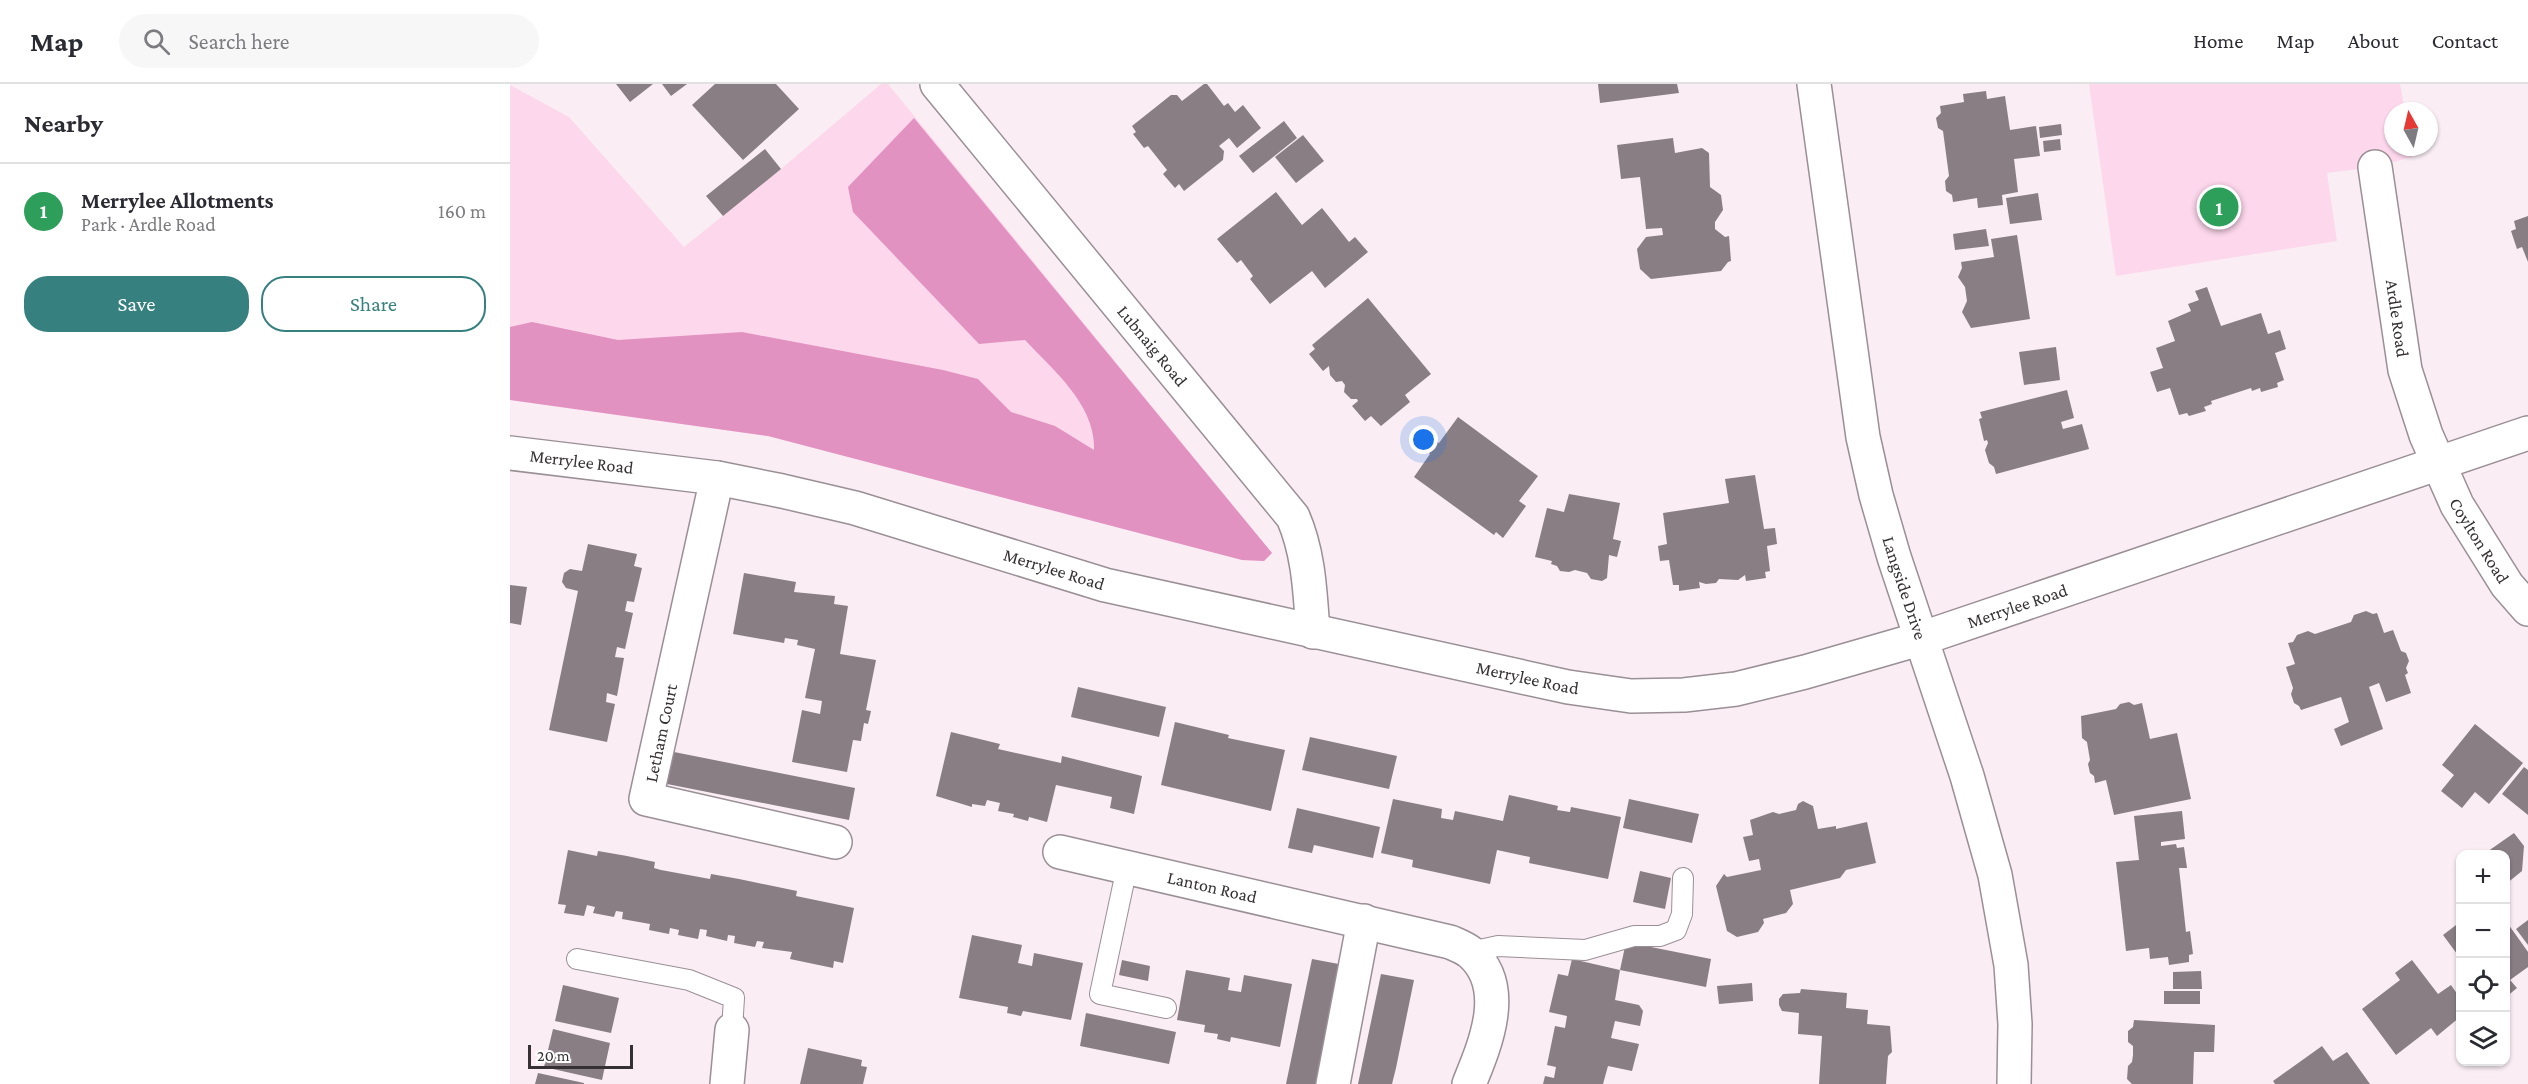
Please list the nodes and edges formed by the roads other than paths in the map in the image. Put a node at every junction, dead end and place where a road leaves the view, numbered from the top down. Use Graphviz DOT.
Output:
graph roads {
  1 [pos="937,84"];
  2 [pos="1814,84"];
  3 [pos="2375,167"];
  4 [pos="2528,433"];
  5 [pos="510,453"];
  6 [pos="2438,465"];
  7 [pos="717,478"];
  8 [pos="2528,609"];
  9 [pos="1313,632"];
  10 [pos="1923,638"];
  11 [pos="836,842"];
  12 [pos="1060,852"];
  13 [pos="1127,867"];
  14 [pos="1683,878"];
  15 [pos="1364,921"];
  16 [pos="1470,952"];
  17 [pos="577,959"];
  18 [pos="1166,1008"];
  19 [pos="732,1030"];
  20 [pos="727,1084"];
  21 [pos="1333,1084"];
  22 [pos="1469,1084"];
  23 [pos="2013,1084"];
  1 -- 9 [label="street, Lubnaig Road"];
  2 -- 10 [label="street, Langside Drive"];
  3 -- 6 [label="street, Ardle Road"];
  4 -- 6 [label="street, Merrylee Road"];
  5 -- 7 [label="street, Merrylee Road"];
  6 -- 8 [label="street, Coylton Road"];
  6 -- 10 [label="street, Merrylee Road"];
  7 -- 9 [label="street, Merrylee Road"];
  7 -- 11 [label="street, Letham Court"];
  9 -- 10 [label="street, Merrylee Road"];
  10 -- 23 [label="street, Langside Drive"];
  12 -- 13 [label="street, Lanton Road"];
  13 -- 15 [label="street, Lanton Road"];
  13 -- 18 [label="lane"];
  14 -- 16 [label="lane"];
  15 -- 16 [label="street, Lanton Road"];
  15 -- 21 [label="street"];
  16 -- 22 [label="street"];
  17 -- 19 [label="lane"];
  19 -- 20 [label="street"];
}
